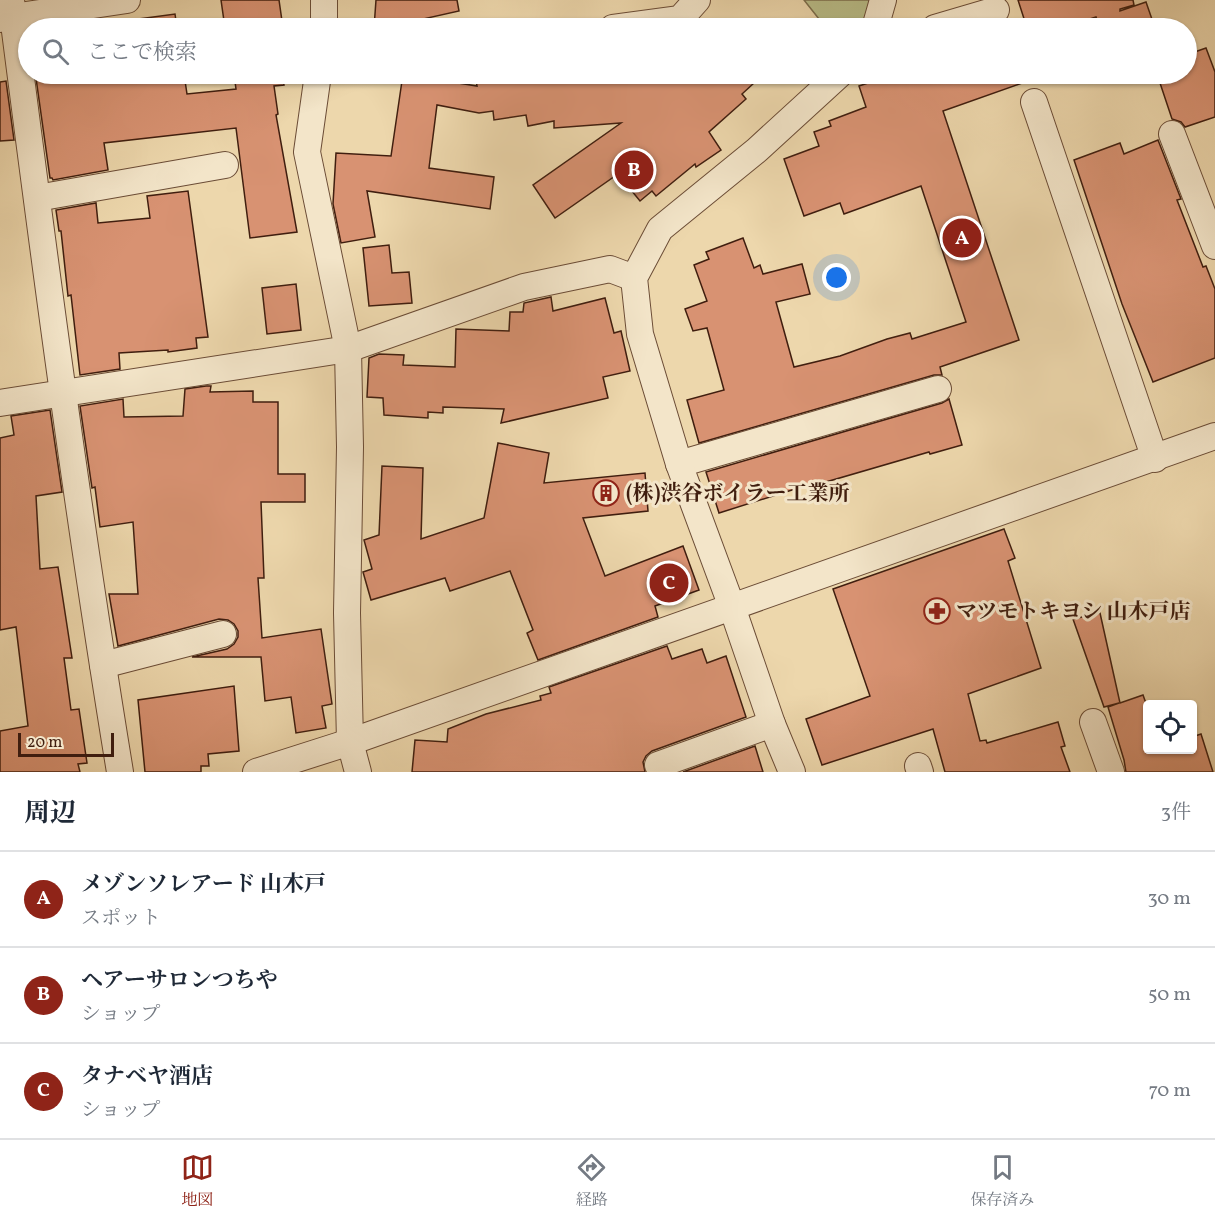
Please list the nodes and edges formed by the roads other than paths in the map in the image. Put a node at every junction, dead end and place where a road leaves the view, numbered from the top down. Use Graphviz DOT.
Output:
graph roads {
  1 [pos="127,0"];
  2 [pos="324,0"];
  3 [pos="697,0"];
  4 [pos="883,0"];
  5 [pos="996,10"];
  6 [pos="8,12"];
  7 [pos="324,18"];
  8 [pos="681,18"];
  9 [pos="878,18"];
  10 [pos="969,18"];
  11 [pos="18,76"];
  12 [pos="19,84"];
  13 [pos="317,84"];
  14 [pos="829,84"];
  15 [pos="1034,102"];
  16 [pos="1172,134"];
  17 [pos="225,165"];
  18 [pos="37,198"];
  19 [pos="1215,246"];
  20 [pos="634,279"];
  21 [pos="348,349"];
  22 [pos="938,389"];
  23 [pos="64,393"];
  24 [pos="0,403"];
  25 [pos="1215,436"];
  26 [pos="1155,459"];
  27 [pos="679,464"];
  28 [pos="732,607"];
  29 [pos="223,634"];
  30 [pos="103,665"];
  31 [pos="1093,722"];
  32 [pos="772,724"];
  33 [pos="350,742"];
  34 [pos="658,765"];
  35 [pos="120,772"];
  36 [pos="256,772"];
  37 [pos="358,772"];
  38 [pos="792,772"];
  39 [pos="1111,772"];
  1 -- 6 [label="street"];
  2 -- 7 [label="street"];
  3 -- 8 [label="street"];
  4 -- 9 [label="street"];
  5 -- 10 [label="street"];
  6 -- 11 [label="street"];
  12 -- 18 [label="street"];
  13 -- 21 [label="street"];
  14 -- 20 [label="street"];
  15 -- 26 [label="street"];
  16 -- 19 [label="street"];
  17 -- 18 [label="street"];
  18 -- 23 [label="street"];
  20 -- 21 [label="street"];
  20 -- 27 [label="street"];
  21 -- 23 [label="street"];
  21 -- 33 [label="street"];
  22 -- 27 [label="street"];
  23 -- 24 [label="street"];
  23 -- 30 [label="street"];
  25 -- 26 [label="street"];
  26 -- 28 [label="street"];
  27 -- 28 [label="street"];
  28 -- 32 [label="street"];
  28 -- 33 [label="street"];
  29 -- 30 [label="street"];
  30 -- 35 [label="street"];
  31 -- 39 [label="street"];
  32 -- 34 [label="street"];
  32 -- 38 [label="street"];
  33 -- 36 [label="street"];
  33 -- 37 [label="street"];
}
